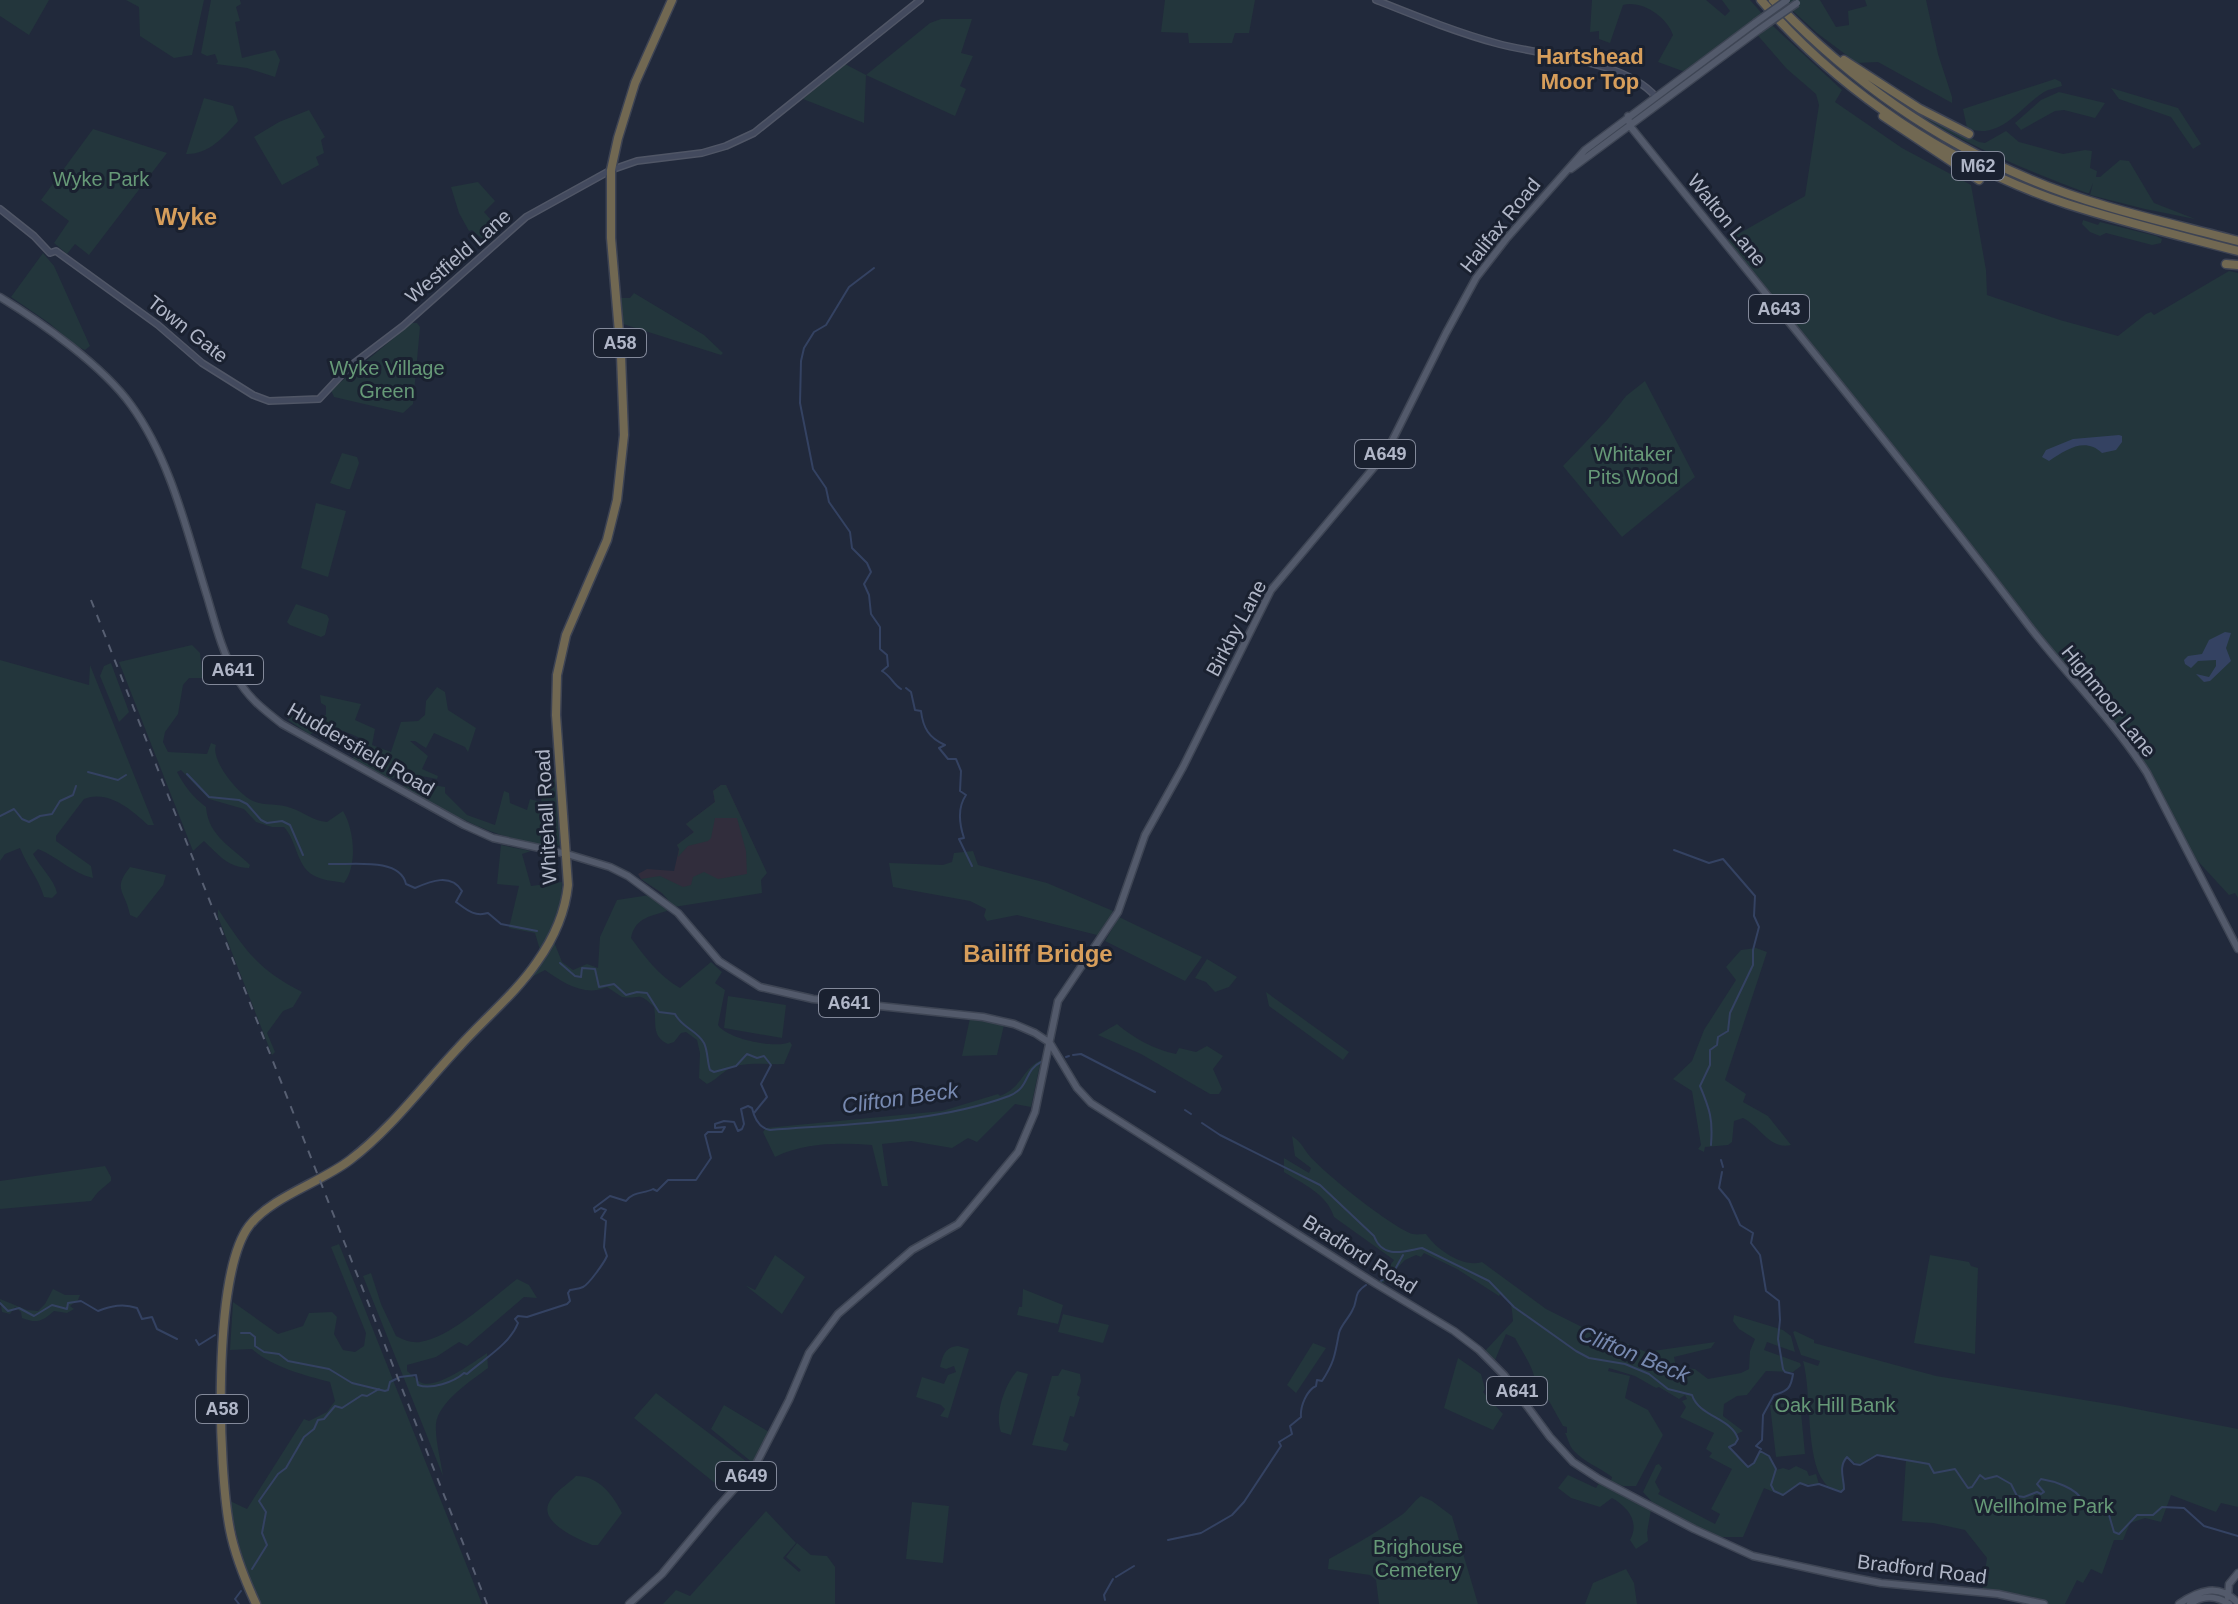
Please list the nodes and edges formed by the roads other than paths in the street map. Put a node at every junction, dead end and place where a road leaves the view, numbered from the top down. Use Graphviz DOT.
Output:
graph roads {
  1 [pos="672,0"];
  2 [pos="920,0"];
  3 [pos="1376,0"];
  4 [pos="1761,0"];
  5 [pos="1773,0"];
  6 [pos="1787,0"];
  7 [pos="1799,2"];
  8 [pos="1758,26"];
  9 [pos="1807,34"];
  10 [pos="1847,83"];
  11 [pos="1655,96"];
  12 [pos="1661,102"];
  13 [pos="1628,116"];
  14 [pos="1630,126"];
  15 [pos="1969,134"];
  16 [pos="1603,135"];
  17 [pos="611,170"];
  18 [pos="1561,176"];
  19 [pos="1979,180"];
  20 [pos="0,209"];
  21 [pos="2238,241"];
  22 [pos="2238,251"];
  23 [pos="2226,264"];
  24 [pos="2238,265"];
  25 [pos="1465,296"];
  26 [pos="0,297"];
  27 [pos="319,399"];
  28 [pos="1927,491"];
  29 [pos="567,854"];
  30 [pos="2238,949"];
  31 [pos="1050,1043"];
  32 [pos="1061,1060"];
  33 [pos="1046,1063"];
  34 [pos="2238,1573"];
  35 [pos="2229,1584"];
  36 [pos="2214,1589"];
  37 [pos="2233,1601"];
  38 [pos="256,1604"];
  39 [pos="629,1604"];
  40 [pos="2044,1604"];
  41 [pos="2179,1604"];
  42 [pos="2190,1604"];
  1 -- 17 [label="highway, Whitehall Road / A58"];
  2 -- 17 [label="main road, Westfield Lane"];
  3 -- 11 [label="main road"];
  4 -- 10 [label="highway, M62"];
  5 -- 9 [label="highway, M62"];
  6 -- 8 [label="main road, A649, bridge"];
  7 -- 8 [label="main road, A649, bridge"];
  8 -- 11 [label="main road, Halifax Road / A649"];
  8 -- 12 [label="main road, Halifax Road / A649"];
  9 -- 15 [label="highway"];
  9 -- 21 [label="highway, M62"];
  10 -- 19 [label="highway"];
  10 -- 22 [label="highway, M62"];
  11 -- 12 [label="main road"];
  11 -- 13 [label="main road, Halifax Road / A649"];
  12 -- 14 [label="main road, Halifax Road / A649"];
  13 -- 14 [label="main road, Walton Lane / A643"];
  13 -- 16 [label="main road, Halifax Road / A649"];
  14 -- 16 [label="main road"];
  14 -- 18 [label="main road, Halifax Road / A649"];
  14 -- 28 [label="main road, Walton Lane / A643"];
  16 -- 18 [label="main road, Halifax Road / A649"];
  17 -- 27 [label="main road, Westfield Lane"];
  17 -- 29 [label="highway, Whitehall Road / A58"];
  18 -- 25 [label="main road, Halifax Road / A649"];
  20 -- 27 [label="main road, Town Gate"];
  23 -- 24 [label="highway"];
  25 -- 31 [label="main road, Birkby Lane / A649"];
  26 -- 29 [label="main road, Huddersfield Road / A641"];
  28 -- 30 [label="main road, Highmoor Lane / A643"];
  29 -- 31 [label="main road, Huddersfield Road / A641"];
  29 -- 38 [label="highway, Whitehall Road / A58"];
  31 -- 32 [label="main road, Bradford Road / A641"];
  31 -- 33 [label="main road, A649"];
  32 -- 33 [label="main road"];
  32 -- 40 [label="main road, Bradford Road / A641"];
  33 -- 39 [label="main road, A649"];
  34 -- 35 [label="main road"];
  35 -- 36 [label="main road"];
  35 -- 37 [label="main road"];
  36 -- 37 [label="main road"];
  36 -- 41 [label="main road"];
  37 -- 42 [label="main road"];
}
